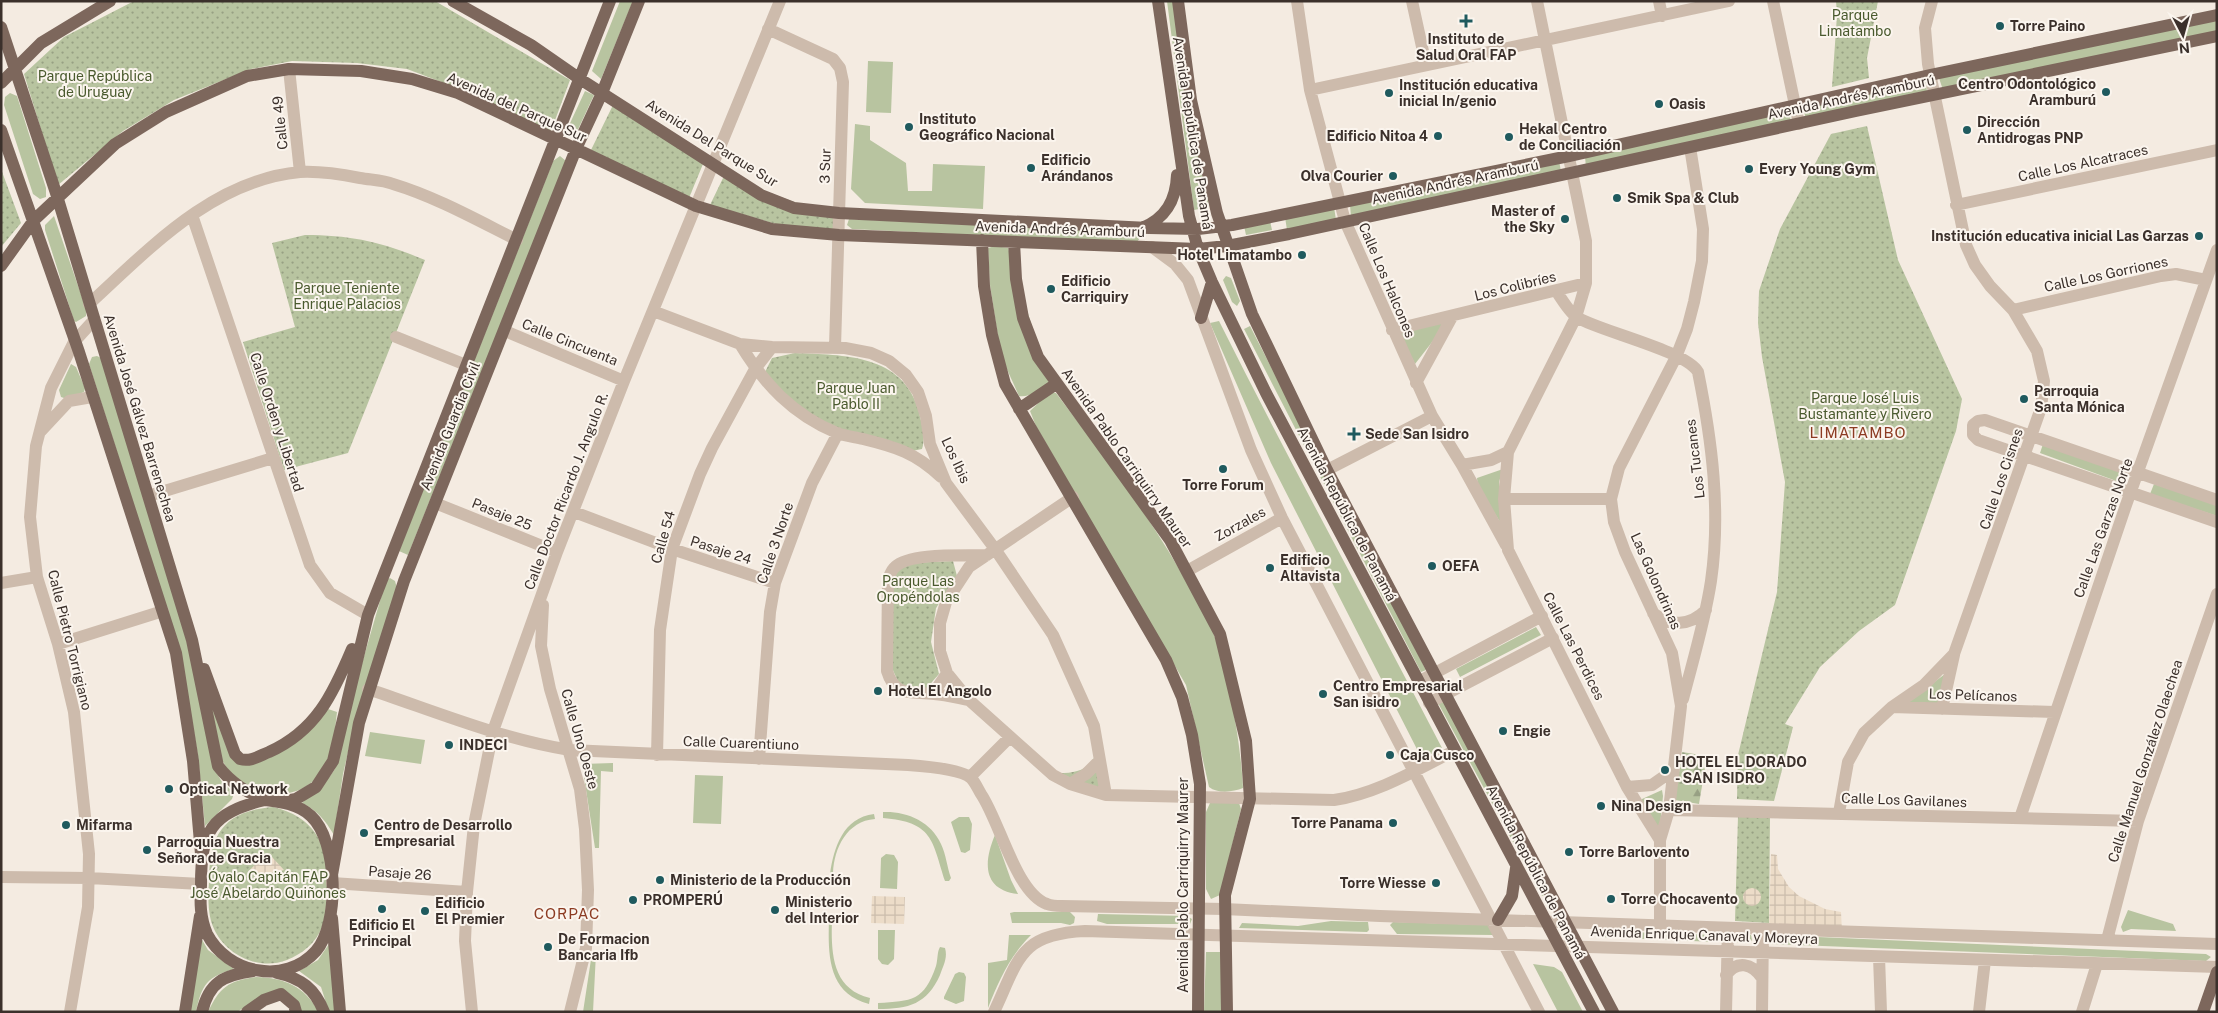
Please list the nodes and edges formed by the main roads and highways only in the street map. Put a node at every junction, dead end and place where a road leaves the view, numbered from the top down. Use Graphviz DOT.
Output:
graph roads {
  1 [pos="110,1"];
  2 [pos="453,1"];
  3 [pos="610,1"];
  4 [pos="639,1"];
  5 [pos="1158,1"];
  6 [pos="1178,1"];
  7 [pos="2217,15"];
  8 [pos="1,26"];
  9 [pos="2217,36"];
  10 [pos="15,68"];
  11 [pos="580,79"];
  12 [pos="1,83"];
  13 [pos="602,93"];
  14 [pos="1,130"];
  15 [pos="556,140"];
  16 [pos="576,149"];
  17 [pos="1178,156"];
  18 [pos="57,196"];
  19 [pos="839,214"];
  20 [pos="1276,216"];
  21 [pos="34,220"];
  22 [pos="1220,227"];
  23 [pos="1145,228"];
  24 [pos="1192,229"];
  25 [pos="839,236"];
  26 [pos="1280,236"];
  27 [pos="982,240"];
  28 [pos="1014,242"];
  29 [pos="1227,246"];
  30 [pos="1150,247"];
  31 [pos="1198,249"];
  32 [pos="1,266"];
  33 [pos="1212,282"];
  34 [pos="1252,314"];
  35 [pos="1201,318"];
  36 [pos="1230,322"];
  37 [pos="1056,384"];
  38 [pos="1020,409"];
  39 [pos="393,549"];
  40 [pos="414,557"];
  41 [pos="383,575"];
  42 [pos="404,581"];
  43 [pos="368,615"];
  44 [pos="192,640"];
  45 [pos="265,800"];
  46 [pos="280,802"];
  47 [pos="201,854"];
  48 [pos="1516,868"];
  49 [pos="332,883"];
  50 [pos="331,911"];
  51 [pos="200,913"];
  52 [pos="1494,919"];
  53 [pos="253,971"];
  54 [pos="272,972"];
  55 [pos="2217,972"];
  56 [pos="186,1012"];
  57 [pos="202,1012"];
  58 [pos="247,1012"];
  59 [pos="296,1012"];
  60 [pos="324,1012"];
  61 [pos="340,1012"];
  62 [pos="1198,1012"];
  63 [pos="1227,1012"];
  64 [pos="1594,1012"];
  65 [pos="1612,1012"];
  66 [pos="2203,1012"];
  1 -- 10 [label="main road"];
  2 -- 11 [label="main road"];
  3 -- 11 [label="main road, Avenida Guardia Civil"];
  4 -- 13 [label="main road, Avenida Guardia Civil"];
  5 -- 17 [label="main road, Avenida República de Panamá"];
  6 -- 22 [label="main road, Avenida República de Panamá"];
  7 -- 20 [label="main road, Avenida Andrés Aramburú"];
  8 -- 10 [label="main road, Avenida José Gálvez Barrenechea"];
  9 -- 26 [label="main road, Avenida Andrés Aramburú"];
  10 -- 12 [label="main road"];
  10 -- 18 [label="main road, Avenida José Gálvez Barrenechea"];
  11 -- 13 [label="main road"];
  11 -- 15 [label="main road, Avenida Guardia Civil"];
  13 -- 16 [label="main road, Avenida Guardia Civil"];
  13 -- 19 [label="main road, Avenida Del Parque Sur"];
  14 -- 21 [label="main road"];
  15 -- 16 [label="main road, Avenida del Parque Sur"];
  15 -- 18 [label="main road, Avenida del Parque Sur"];
  15 -- 39 [label="main road, Avenida Guardia Civil"];
  16 -- 25 [label="main road, Avenida del Parque Sur"];
  16 -- 40 [label="main road, Avenida Guardia Civil"];
  17 -- 23 [label="main road"];
  17 -- 24 [label="main road, Avenida República de Panamá"];
  18 -- 21 [label="main road, Avenida del Parque Sur"];
  18 -- 44 [label="main road, Avenida José Gálvez Barrenechea"];
  19 -- 23 [label="main road, Avenida Andrés Aramburú"];
  20 -- 22 [label="main road, Avenida Andrés Aramburú"];
  20 -- 26 [label="main road"];
  21 -- 32 [label="main road, Avenida del Parque Sur"];
  21 -- 47 [label="main road"];
  22 -- 24 [label="main road, Avenida Andrés Aramburú"];
  22 -- 29 [label="main road, Avenida República de Panamá"];
  23 -- 24 [label="main road, Avenida Andrés Aramburú"];
  23 -- 30 [label="main road"];
  24 -- 31 [label="main road, Avenida República de Panamá"];
  25 -- 27 [label="main road, Avenida Andrés Aramburú"];
  26 -- 29 [label="main road, Avenida Andrés Aramburú"];
  27 -- 28 [label="main road, Avenida Andrés Aramburú"];
  27 -- 38 [label="main road, Avenida Pablo Carriquirry Maurer"];
  28 -- 30 [label="main road, Avenida Andrés Aramburú"];
  28 -- 37 [label="main road, Avenida Pablo Carriquirry Maurer"];
  29 -- 31 [label="main road, Avenida Andrés Aramburú"];
  29 -- 34 [label="main road, Avenida República de Panamá"];
  30 -- 31 [label="main road, Avenida Andrés Aramburú"];
  31 -- 33 [label="main road, Avenida República de Panamá"];
  33 -- 35 [label="main road"];
  33 -- 36 [label="main road, Avenida República de Panamá"];
  34 -- 36 [label="main road"];
  34 -- 65 [label="main road, Avenida República de Panamá"];
  36 -- 48 [label="main road, Avenida República de Panamá"];
  37 -- 38 [label="main road"];
  37 -- 63 [label="main road, Avenida Pablo Carriquirry Maurer"];
  38 -- 62 [label="main road, Avenida Pablo Carriquirry Maurer"];
  39 -- 40 [label="main road"];
  39 -- 41 [label="main road, Avenida Guardia Civil"];
  40 -- 42 [label="main road, Avenida Guardia Civil"];
  41 -- 42 [label="main road"];
  41 -- 43 [label="main road, Avenida Guardia Civil"];
  42 -- 49 [label="main road, Avenida Guardia Civil"];
  43 -- 44 [label="main road"];
  43 -- 46 [label="main road, Avenida Guardia Civil"];
  44 -- 45 [label="main road, Avenida José Gálvez Barrenechea"];
  45 -- 46 [label="main road"];
  45 -- 47 [label="main road"];
  46 -- 49 [label="main road"];
  47 -- 51 [label="main road"];
  48 -- 52 [label="main road"];
  48 -- 64 [label="main road, Avenida República de Panamá"];
  49 -- 50 [label="main road"];
  50 -- 54 [label="main road"];
  50 -- 61 [label="main road"];
  51 -- 53 [label="main road"];
  51 -- 56 [label="main road"];
  53 -- 54 [label="main road"];
  53 -- 57 [label="main road"];
  54 -- 60 [label="main road"];
  55 -- 66 [label="main road"];
  58 -- 59 [label="main road"];
}
